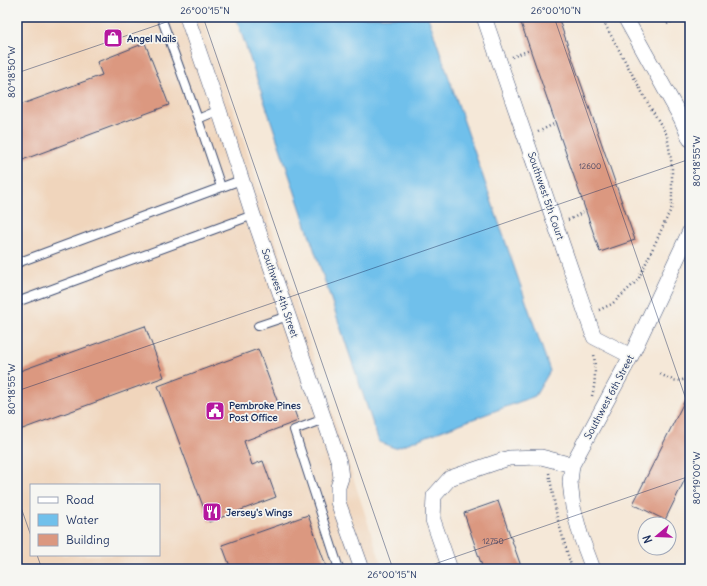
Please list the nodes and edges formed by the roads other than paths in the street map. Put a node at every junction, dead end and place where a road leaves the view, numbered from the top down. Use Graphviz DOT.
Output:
graph roads {
  1 [pos="162,17"];
  2 [pos="187,17"];
  3 [pos="484,17"];
  4 [pos="625,17"];
  5 [pos="219,110"];
  6 [pos="198,119"];
  7 [pos="690,139"];
  8 [pos="241,180"];
  9 [pos="221,187"];
  10 [pos="253,215"];
  11 [pos="690,231"];
  12 [pos="17,263"];
  13 [pos="17,302"];
  14 [pos="288,316"];
  15 [pos="258,326"];
  16 [pos="631,356"];
  17 [pos="324,419"];
  18 [pos="572,465"];
  19 [pos="339,569"];
  20 [pos="362,569"];
  21 [pos="450,569"];
  22 [pos="593,569"];
  1 -- 6 [label="lane"];
  2 -- 5 [label="street, Southwest 4th Street"];
  3 -- 16 [label="street, Southwest 5th Court"];
  4 -- 7 [label="street"];
  5 -- 6 [label="lane"];
  5 -- 8 [label="street, Southwest 4th Street"];
  6 -- 9 [label="lane"];
  8 -- 9 [label="lane"];
  8 -- 10 [label="street, Southwest 4th Street"];
  9 -- 12 [label="lane"];
  10 -- 13 [label="lane"];
  10 -- 14 [label="street, Southwest 4th Street"];
  11 -- 16 [label="street, Southwest 6th Street"];
  14 -- 15 [label="lane"];
  14 -- 17 [label="street, Southwest 4th Street"];
  16 -- 18 [label="street, Southwest 6th Street"];
  17 -- 19 [label="lane"];
  17 -- 20 [label="street, Southwest 4th Street"];
  18 -- 21 [label="street"];
  18 -- 22 [label="street, Southwest 6th Street"];
}
